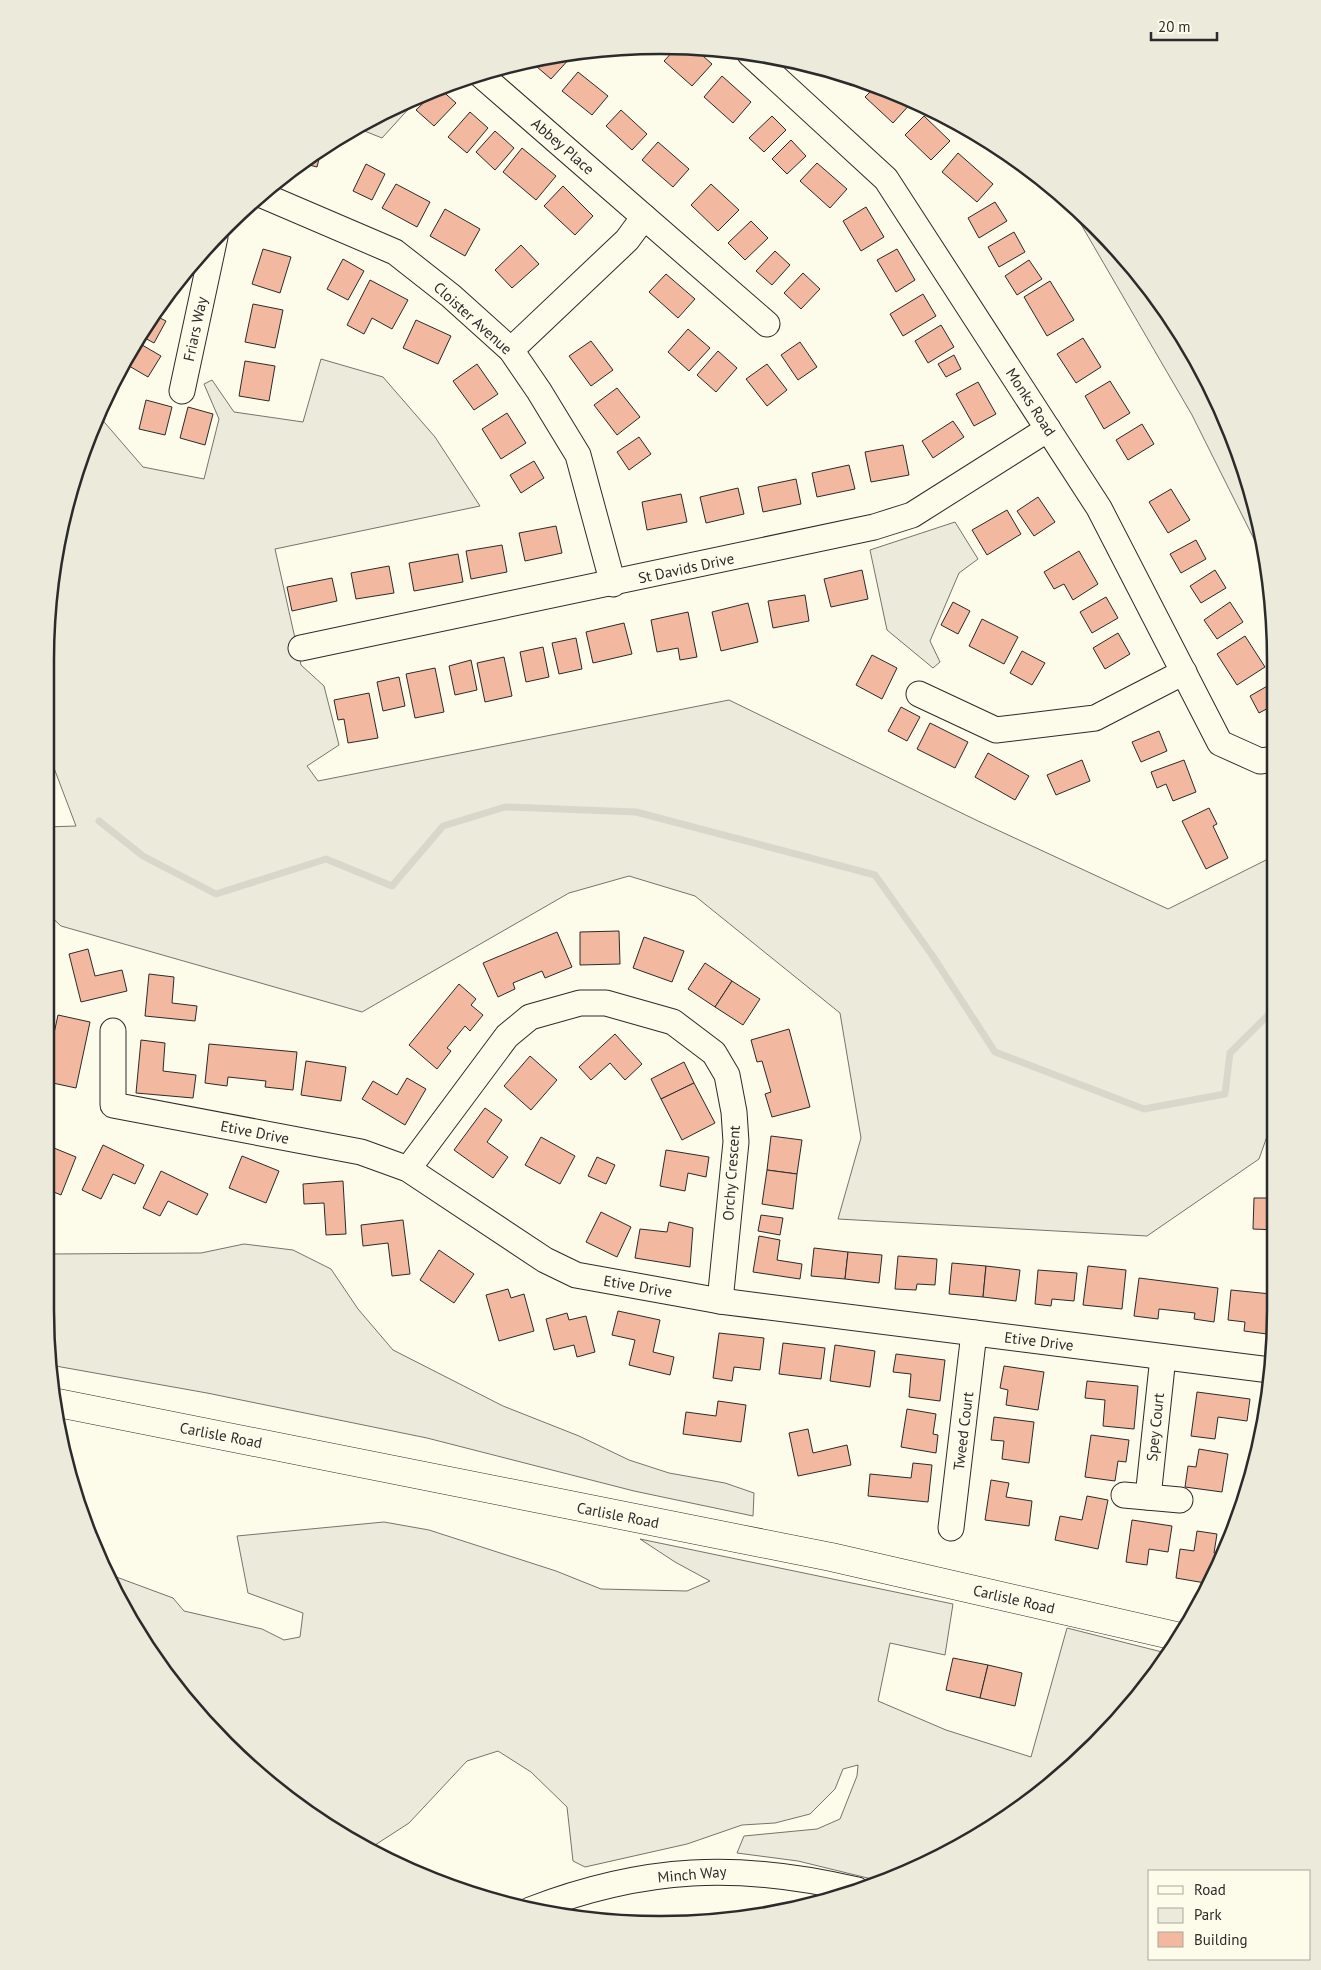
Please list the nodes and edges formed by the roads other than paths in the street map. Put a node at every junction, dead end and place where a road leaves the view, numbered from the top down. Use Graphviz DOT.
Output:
graph roads {
  1 [pos="759,62"];
  2 [pos="486,79"];
  3 [pos="267,198"];
  4 [pos="644,217"];
  5 [pos="212,252"];
  6 [pos="767,324"];
  7 [pos="510,350"];
  8 [pos="182,391"];
  9 [pos="1048,429"];
  10 [pos="613,584"];
  11 [pos="301,648"];
  12 [pos="1184,672"];
  13 [pos="919,694"];
  14 [pos="1267,760"];
  15 [pos="113,1031"];
  16 [pos="408,1169"];
  17 [pos="720,1301"];
  18 [pos="974,1334"];
  19 [pos="1163,1357"];
  20 [pos="1264,1369"];
  21 [pos="61,1404"];
  22 [pos="1180,1500"];
  23 [pos="951,1528"];
  24 [pos="1172,1635"];
  25 [pos="843,1888"];
  26 [pos="542,1905"];
  1 -- 9 [label="street, Monks Road"];
  2 -- 4 [label="street, Abbey Place"];
  3 -- 7 [label="street, Cloister Avenue"];
  4 -- 6 [label="street, Abbey Place"];
  4 -- 7 [label="street"];
  5 -- 8 [label="street, Friars Way"];
  7 -- 10 [label="street, Cloister Avenue"];
  9 -- 10 [label="street, St Davids Drive"];
  9 -- 12 [label="street, Monks Road"];
  10 -- 11 [label="street, St Davids Drive"];
  12 -- 13 [label="street"];
  12 -- 14 [label="street, Monks Road"];
  15 -- 16 [label="street, Etive Drive"];
  16 -- 17 [label="street, Etive Drive"];
  16 -- 17 [label="street, Orchy Crescent"];
  17 -- 18 [label="street, Etive Drive"];
  18 -- 19 [label="street, Etive Drive"];
  18 -- 23 [label="street, Tweed Court"];
  19 -- 20 [label="street, Etive Drive"];
  19 -- 22 [label="street, Spey Court"];
  21 -- 24 [label="main road, Carlisle Road"];
  25 -- 26 [label="street, Minch Way"];
}
